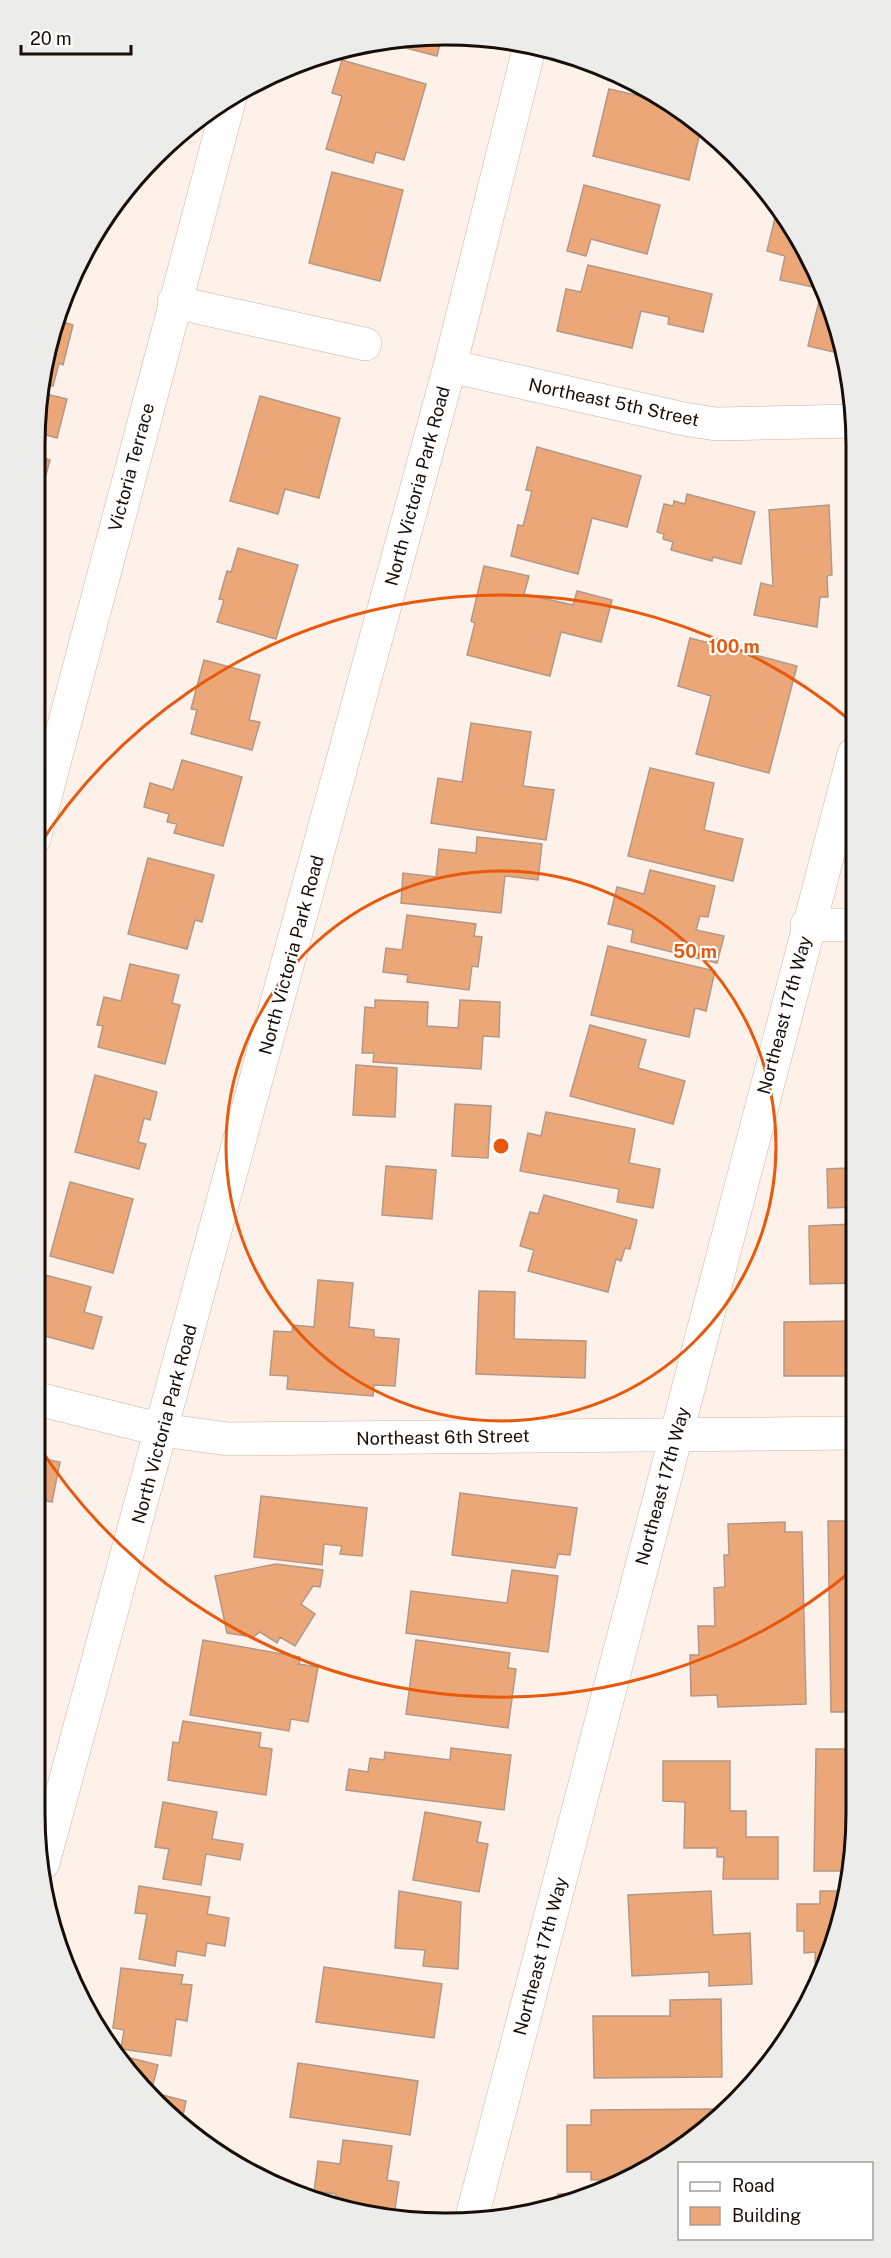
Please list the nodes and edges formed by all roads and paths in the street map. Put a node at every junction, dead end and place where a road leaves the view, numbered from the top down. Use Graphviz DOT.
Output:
graph roads {
  1 [pos="528,54"];
  2 [pos="226,110"];
  3 [pos="174,303"];
  4 [pos="365,344"];
  5 [pos="450,366"];
  6 [pos="845,421"];
  7 [pos="846,783"];
  8 [pos="45,796"];
  9 [pos="807,925"];
  10 [pos="846,925"];
  11 [pos="45,1401"];
  12 [pos="162,1430"];
  13 [pos="846,1433"];
  14 [pos="676,1434"];
  15 [pos="46,1840"];
  16 [pos="473,2212"];
  1 -- 5 [label="street, North Victoria Park Road"];
  2 -- 3 [label="street, Victoria Terrace"];
  3 -- 4 [label="street"];
  3 -- 8 [label="street, Victoria Terrace"];
  5 -- 6 [label="street, Northeast 5th Street"];
  5 -- 12 [label="street, North Victoria Park Road"];
  7 -- 9 [label="street, Northeast 17th Way"];
  9 -- 10 [label="street"];
  9 -- 14 [label="street, Northeast 17th Way"];
  11 -- 12 [label="street, Northeast 6th Street"];
  12 -- 14 [label="street, Northeast 6th Street"];
  12 -- 15 [label="street, North Victoria Park Road"];
  13 -- 14 [label="street, Northeast 6th Street"];
  14 -- 16 [label="street, Northeast 17th Way"];
}
